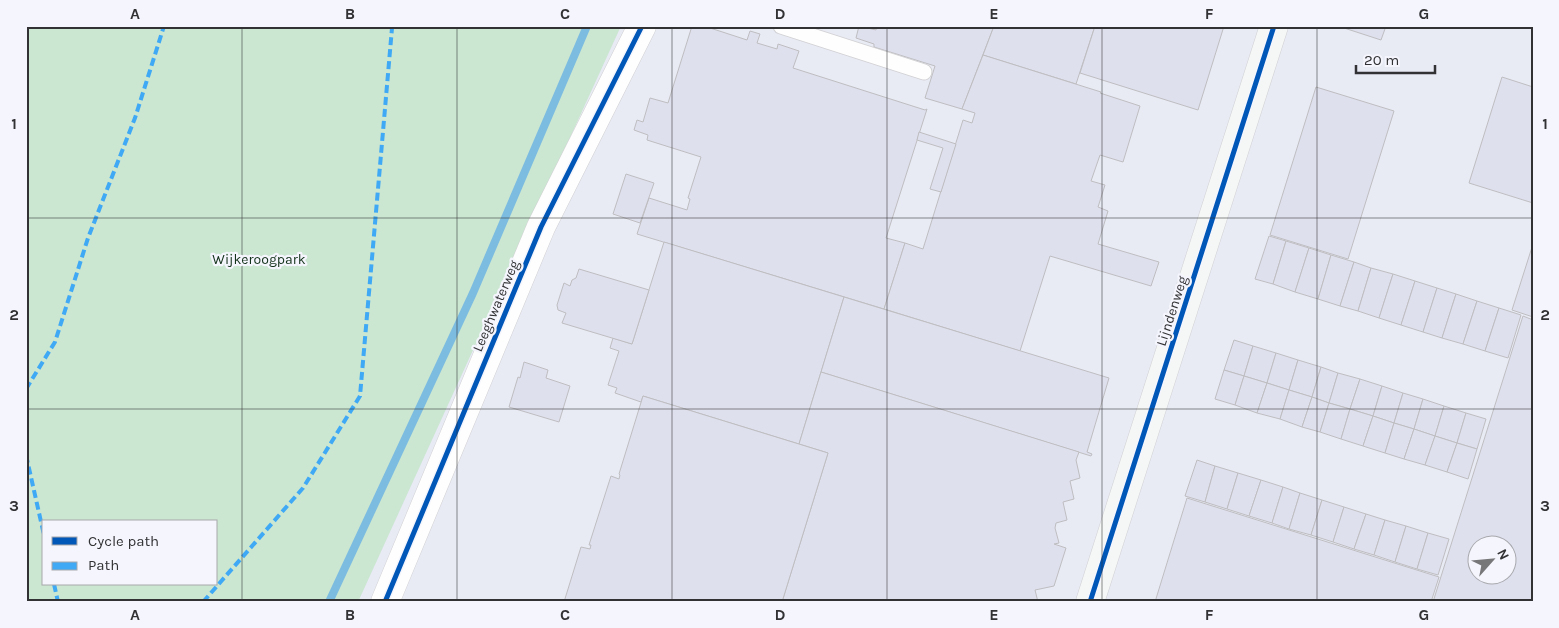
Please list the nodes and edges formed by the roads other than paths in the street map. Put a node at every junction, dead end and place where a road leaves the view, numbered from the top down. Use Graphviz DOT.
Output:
graph roads {
  1 [pos="642,26"];
  2 [pos="781,26"];
  3 [pos="1274,26"];
  4 [pos="924,72"];
  5 [pos="385,602"];
  6 [pos="1090,602"];
  1 -- 5 [label="street, Leeghwaterweg"];
  2 -- 4 [label="lane"];
  3 -- 6 [label="street, Lijndenweg"];
}
